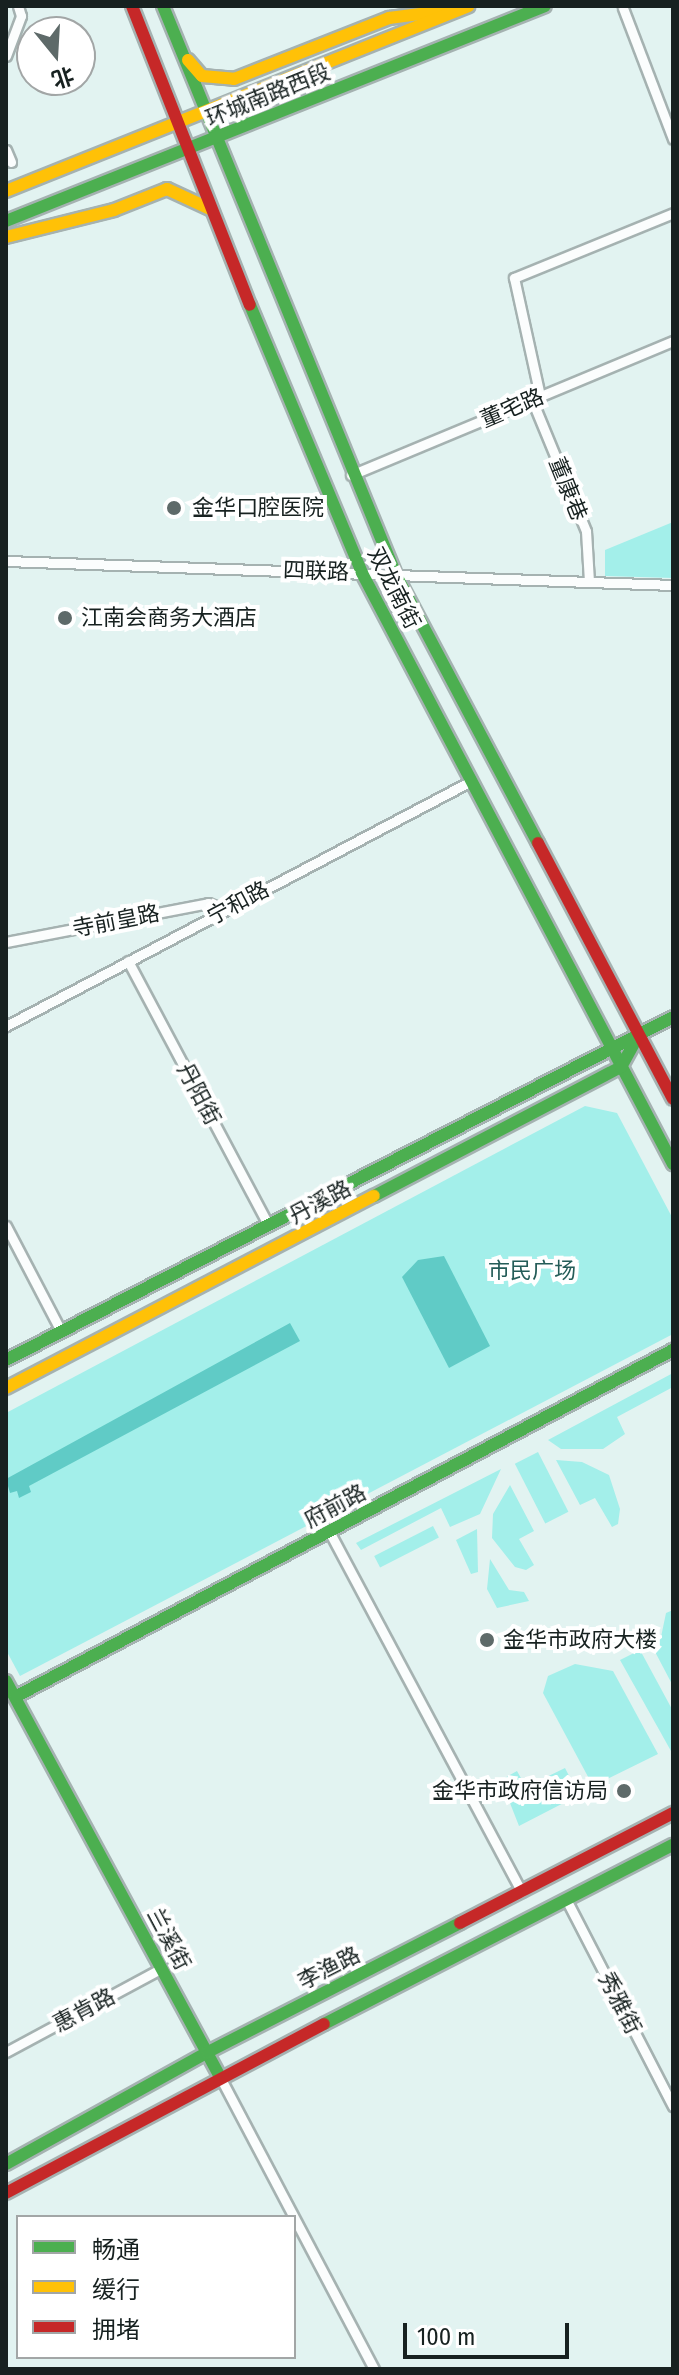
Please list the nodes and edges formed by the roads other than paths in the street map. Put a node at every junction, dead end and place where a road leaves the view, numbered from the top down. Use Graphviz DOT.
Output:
graph roads {
  1 [pos="18,6"];
  2 [pos="132,6"];
  3 [pos="163,6"];
  4 [pos="545,6"];
  5 [pos="465,7"];
  6 [pos="623,8"];
  7 [pos="6,54"];
  8 [pos="183,54"];
  9 [pos="206,111"];
  10 [pos="179,121"];
  11 [pos="217,137"];
  12 [pos="673,139"];
  13 [pos="188,147"];
  14 [pos="6,150"];
  15 [pos="11,162"];
  16 [pos="6,191"];
  17 [pos="210,209"];
  18 [pos="673,213"];
  19 [pos="6,221"];
  20 [pos="6,237"];
  21 [pos="673,341"];
  22 [pos="536,398"];
  23 [pos="351,475"];
  24 [pos="6,561"];
  25 [pos="362,573"];
  26 [pos="396,575"];
  27 [pos="589,582"];
  28 [pos="673,585"];
  29 [pos="471,781"];
  30 [pos="225,910"];
  31 [pos="6,942"];
  32 [pos="128,961"];
  33 [pos="673,1017"];
  34 [pos="6,1026"];
  35 [pos="639,1035"];
  36 [pos="611,1051"];
  37 [pos="621,1067"];
  38 [pos="673,1099"];
  39 [pos="673,1164"];
  40 [pos="6,1226"];
  41 [pos="269,1226"];
  42 [pos="61,1331"];
  43 [pos="673,1350"];
  44 [pos="6,1360"];
  45 [pos="6,1388"];
  46 [pos="329,1531"];
  47 [pos="6,1681"];
  48 [pos="15,1697"];
  49 [pos="673,1813"];
  50 [pos="673,1845"];
  51 [pos="522,1892"];
  52 [pos="567,1901"];
  53 [pos="162,1968"];
  54 [pos="6,2052"];
  55 [pos="208,2052"];
  56 [pos="220,2077"];
  57 [pos="673,2106"];
  58 [pos="6,2164"];
  59 [pos="6,2193"];
  60 [pos="293,2215"];
  61 [pos="296,2221"];
  62 [pos="374,2369"];
  1 -- 7 [label="street"];
  2 -- 10 [label="main road, 双龙南街"];
  3 -- 8 [label="main road, 双龙南街"];
  4 -- 11 [label="main road, 环城南路西段"];
  5 -- 8 [label="main road"];
  5 -- 9 [label="main road, 环城南路西段"];
  6 -- 12 [label="street"];
  8 -- 9 [label="main road, 双龙南街"];
  9 -- 10 [label="main road, 环城南路西段"];
  9 -- 11 [label="main road, 双龙南街"];
  10 -- 13 [label="main road, 双龙南街"];
  10 -- 16 [label="main road, 环城南路西段"];
  11 -- 13 [label="main road, 环城南路西段"];
  11 -- 23 [label="main road, 双龙南街"];
  13 -- 17 [label="main road, 双龙南街"];
  13 -- 19 [label="main road, 环城南路西段"];
  14 -- 15 [label="street"];
  17 -- 20 [label="main road"];
  17 -- 25 [label="main road, 双龙南街"];
  18 -- 22 [label="street, 董康巷"];
  21 -- 22 [label="street, 董宅路"];
  22 -- 23 [label="street, 董宅路"];
  22 -- 27 [label="street, 董康巷"];
  23 -- 26 [label="main road, 双龙南街"];
  24 -- 25 [label="street, 四联路"];
  25 -- 26 [label="street, 四联路"];
  25 -- 29 [label="main road, 双龙南街"];
  26 -- 27 [label="street, 四联路"];
  26 -- 35 [label="main road, 双龙南街"];
  27 -- 28 [label="street, 四联路"];
  29 -- 30 [label="street, 宁和路"];
  29 -- 36 [label="main road, 双龙南街"];
  30 -- 31 [label="street, 寺前皇路"];
  30 -- 32 [label="street, 宁和路"];
  32 -- 34 [label="street, 宁和路"];
  32 -- 41 [label="street, 丹阳街"];
  33 -- 35 [label="main road, 丹溪路"];
  35 -- 36 [label="main road, 丹溪路"];
  35 -- 37 [label="main road"];
  35 -- 38 [label="main road, 双龙南街"];
  36 -- 37 [label="main road, 双龙南街"];
  36 -- 41 [label="main road, 丹溪路"];
  37 -- 39 [label="main road, 双龙南街"];
  37 -- 45 [label="main road, 丹溪路"];
  40 -- 42 [label="street"];
  41 -- 42 [label="main road, 丹溪路"];
  42 -- 44 [label="main road, 丹溪路"];
  43 -- 46 [label="main road, 府前路"];
  46 -- 48 [label="main road, 府前路"];
  46 -- 51 [label="street"];
  47 -- 48 [label="main road, 兰溪街"];
  48 -- 53 [label="main road, 兰溪街"];
  49 -- 51 [label="main road, 李渔路"];
  50 -- 52 [label="main road"];
  51 -- 55 [label="main road, 李渔路"];
  52 -- 56 [label="main road"];
  52 -- 57 [label="street, 秀雅街"];
  53 -- 54 [label="street, 惠肯路"];
  53 -- 55 [label="main road, 兰溪街"];
  55 -- 56 [label="main road, 兰溪街"];
  55 -- 58 [label="main road, 李渔路"];
  56 -- 59 [label="main road"];
  56 -- 60 [label="street, 兰溪街"];
  61 -- 62 [label="street, 兰溪街"];
}
